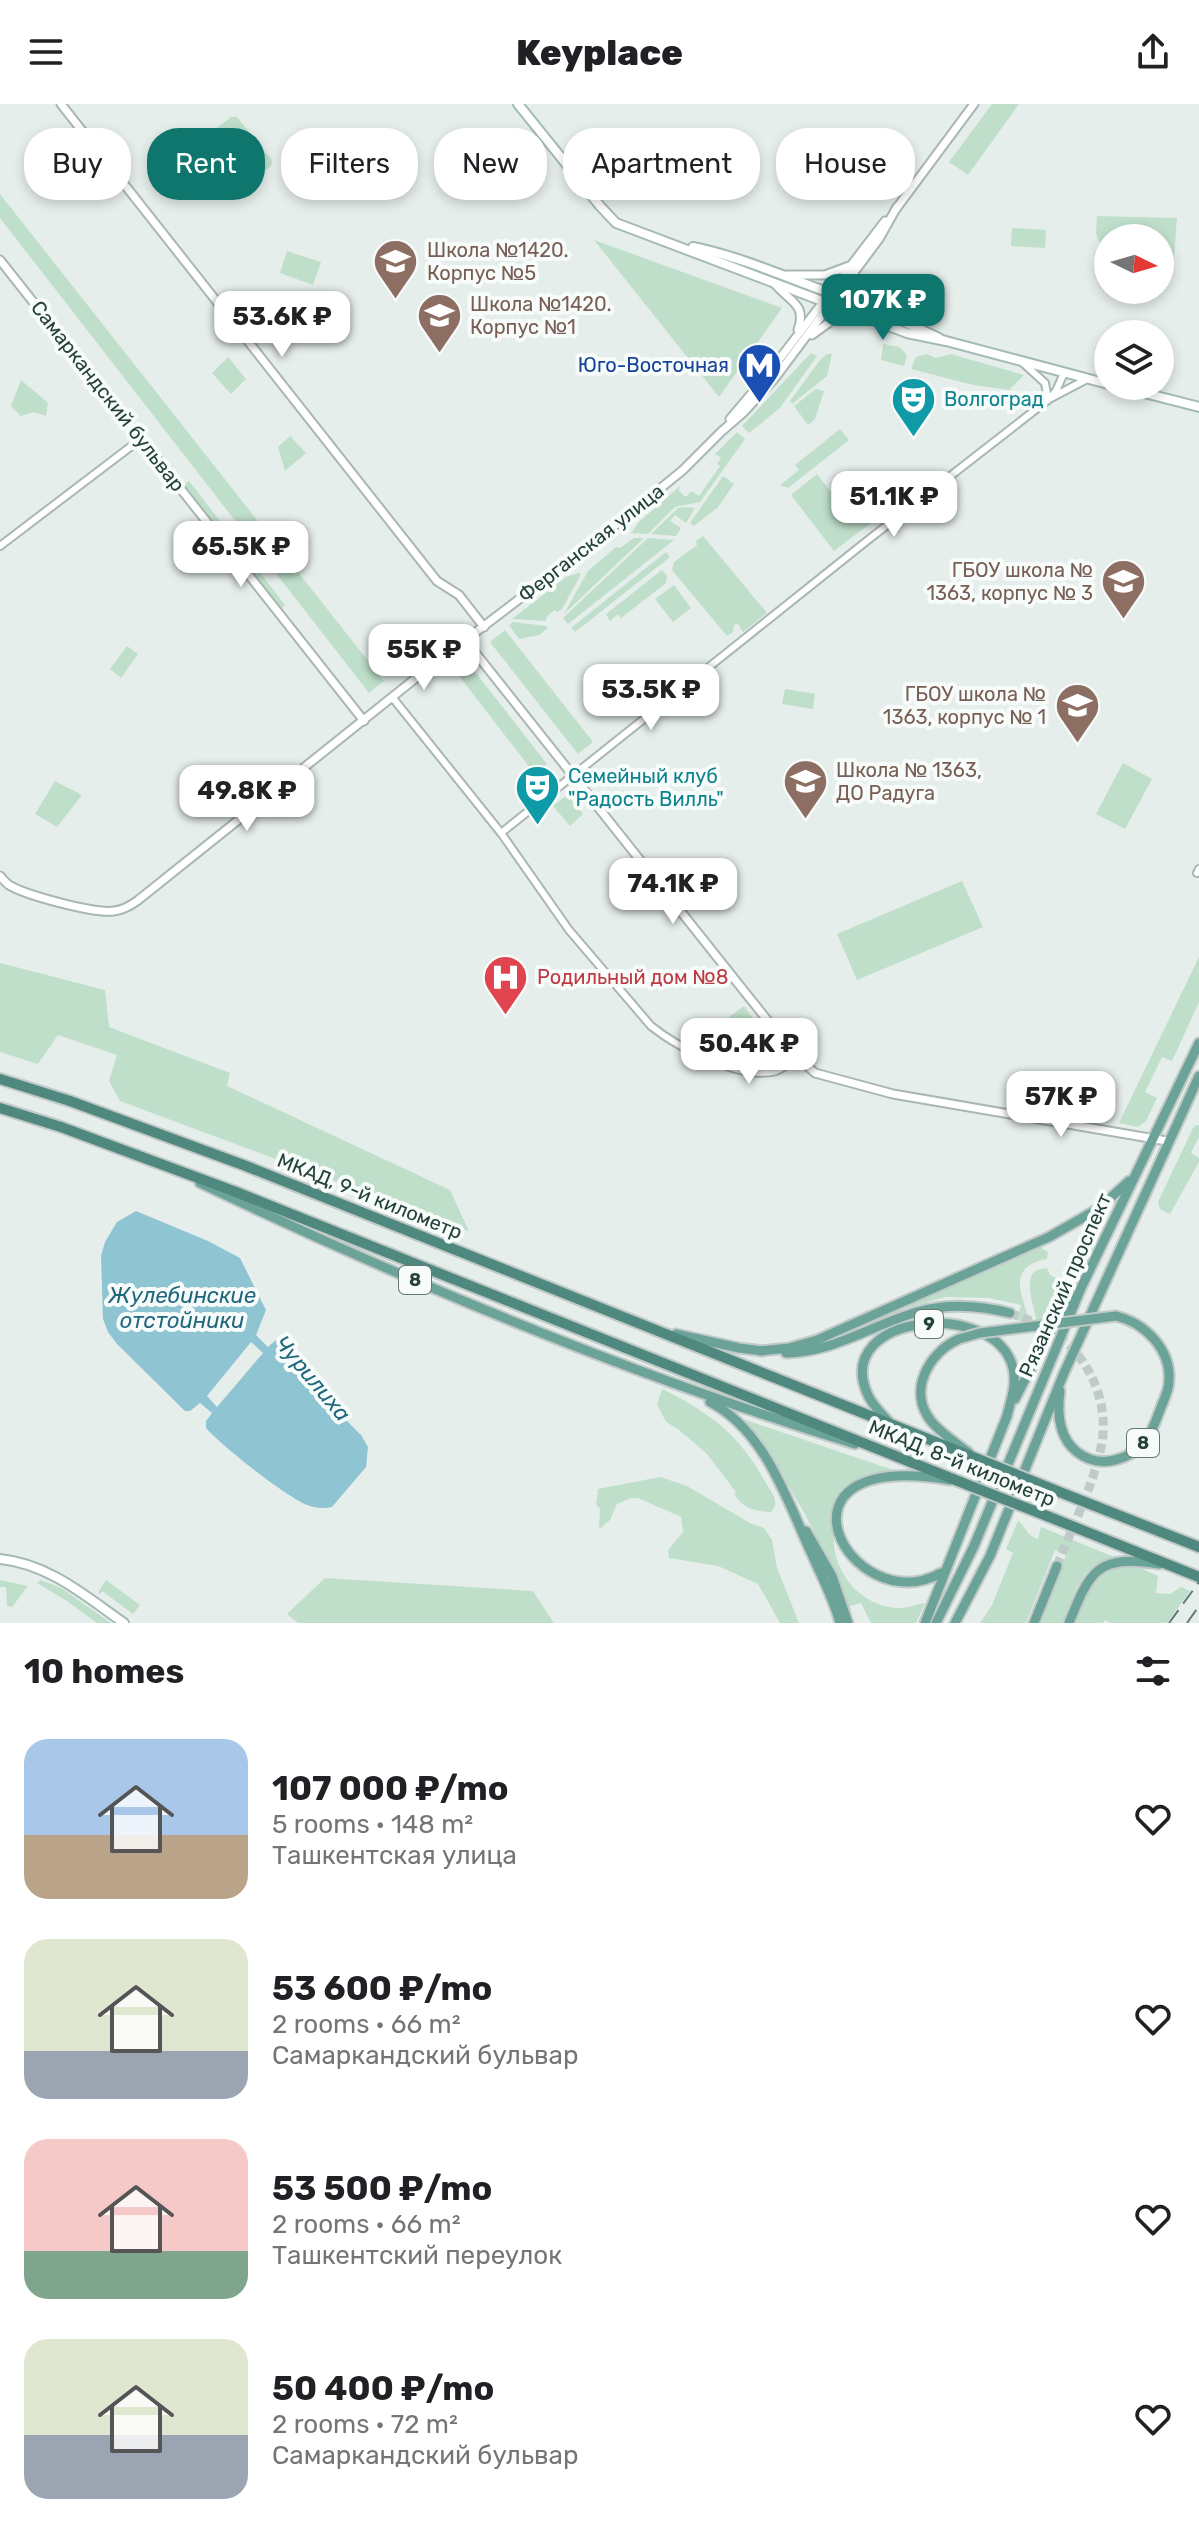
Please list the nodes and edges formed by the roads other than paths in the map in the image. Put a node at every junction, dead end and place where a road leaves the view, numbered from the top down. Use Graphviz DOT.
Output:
graph roads {
  1 [pos="61,104"];
  2 [pos="518,104"];
  3 [pos="974,104"];
  4 [pos="677,244"];
  5 [pos="0,260"];
  6 [pos="853,269"];
  7 [pos="782,275"];
  8 [pos="775,284"];
  9 [pos="833,294"];
  10 [pos="826,304"];
  11 [pos="887,315"];
  12 [pos="859,316"];
  13 [pos="946,341"];
  14 [pos="798,342"];
  15 [pos="1021,361"];
  16 [pos="1064,373"];
  17 [pos="1088,379"];
  18 [pos="1094,380"];
  19 [pos="1048,400"];
  20 [pos="1172,400"];
  21 [pos="1199,407"];
  22 [pos="142,438"];
  23 [pos="0,546"];
  24 [pos="484,627"];
  25 [pos="466,641"];
  26 [pos="392,697"];
  27 [pos="364,721"];
  28 [pos="574,775"];
  29 [pos="501,833"];
  30 [pos="0,876"];
  31 [pos="1199,1043"];
  32 [pos="797,1057"];
  33 [pos="1199,1076"];
  34 [pos="0,1079"];
  35 [pos="0,1108"];
  36 [pos="1153,1138"];
  37 [pos="1167,1141"];
  38 [pos="151,1159"];
  39 [pos="1134,1176"];
  40 [pos="1081,1288"];
  41 [pos="1010,1313"];
  42 [pos="642,1326"];
  43 [pos="760,1351"];
  44 [pos="722,1357"];
  45 [pos="1064,1373"];
  46 [pos="685,1389"];
  47 [pos="1007,1416"];
  48 [pos="891,1425"];
  49 [pos="978,1459"];
  50 [pos="908,1461"];
  51 [pos="968,1485"];
  52 [pos="796,1515"];
  53 [pos="1199,1547"];
  54 [pos="837,1552"];
  55 [pos="0,1559"];
  56 [pos="1171,1565"];
  57 [pos="1057,1566"];
  58 [pos="946,1568"];
  59 [pos="1199,1577"];
  60 [pos="924,1590"];
  61 [pos="972,1594"];
  62 [pos="124,1623"];
  63 [pos="840,1623"];
  64 [pos="848,1623"];
  65 [pos="925,1623"];
  66 [pos="936,1623"];
  67 [pos="955,1623"];
  68 [pos="962,1623"];
  69 [pos="1034,1623"];
  70 [pos="1069,1623"];
  1 -- 24 [label="street"];
  2 -- 4 [label="main road"];
  3 -- 6 [label="street, Ферганская улица"];
  4 -- 7 [label="main road"];
  4 -- 8 [label="main road"];
  5 -- 22 [label="street, Самаркандский бульвар"];
  6 -- 7 [label="street"];
  6 -- 9 [label="street, Ферганская улица"];
  6 -- 11 [label="street"];
  7 -- 9 [label="main road"];
  8 -- 10 [label="main road"];
  8 -- 14 [label="street"];
  9 -- 10 [label="street, Ферганская улица"];
  9 -- 11 [label="main road"];
  10 -- 12 [label="main road"];
  10 -- 14 [label="street, Ферганская улица"];
  11 -- 13 [label="main road"];
  12 -- 13 [label="main road"];
  12 -- 14 [label="street"];
  13 -- 15 [label="main road"];
  14 -- 24 [label="street, Ферганская улица"];
  15 -- 16 [label="main road"];
  15 -- 19 [label="street"];
  16 -- 17 [label="main road"];
  16 -- 19 [label="street"];
  17 -- 18 [label="main road"];
  17 -- 19 [label="street"];
  19 -- 28 [label="street"];
  20 -- 21 [label="main road"];
  22 -- 23 [label="street"];
  22 -- 27 [label="street, Самаркандский бульвар"];
  24 -- 25 [label="street, Ферганская улица"];
  25 -- 26 [label="street, Ферганская улица"];
  25 -- 28 [label="street"];
  26 -- 27 [label="street, Ферганская улица"];
  26 -- 29 [label="street"];
  27 -- 30 [label="street, Ферганская улица"];
  28 -- 29 [label="street"];
  28 -- 32 [label="street"];
  29 -- 32 [label="street"];
  31 -- 36 [label="main road, Рязанский проспект"];
  32 -- 36 [label="street"];
  33 -- 37 [label="main road, Рязанский проспект"];
  34 -- 42 [label="highway, МКАД, 9-й километр"];
  35 -- 38 [label="highway"];
  36 -- 37 [label="street"];
  36 -- 39 [label="main road, Рязанский проспект"];
  37 -- 45 [label="main road, Рязанский проспект"];
  38 -- 46 [label="main road, 8"];
  38 -- 50 [label="highway, МКАД, 8-й километр"];
  39 -- 40 [label="main road, Рязанский проспект"];
  39 -- 43 [label="main road"];
  40 -- 47 [label="main road"];
  40 -- 66 [label="main road, Рязанский проспект"];
  41 -- 43 [label="main road"];
  42 -- 43 [label="main road"];
  42 -- 44 [label="highway, МКАД, 9-й километр"];
  44 -- 48 [label="highway, МКАД, 8-й километр"];
  45 -- 49 [label="main road, 8, bridge"];
  45 -- 61 [label="main road, Рязанский проспект"];
  46 -- 50 [label="main road"];
  46 -- 52 [label="main road, 8"];
  47 -- 48 [label="main road, 9"];
  47 -- 58 [label="main road"];
  48 -- 49 [label="highway, МКАД, 8-й километр"];
  49 -- 53 [label="highway, МКАД, 8-й километр, bridge"];
  50 -- 51 [label="highway, МКАД, 8-й километр"];
  51 -- 54 [label="main road"];
  51 -- 56 [label="highway, МКАД, 8-й километр, bridge"];
  52 -- 63 [label="main road"];
  52 -- 64 [label="main road, 8"];
  55 -- 62 [label="main road"];
  56 -- 59 [label="highway, МКАД, 8-й километр"];
  56 -- 70 [label="main road"];
  57 -- 69 [label="main road"];
  58 -- 60 [label="main road"];
  58 -- 65 [label="main road"];
  61 -- 67 [label="main road"];
  61 -- 68 [label="main road"];
}
